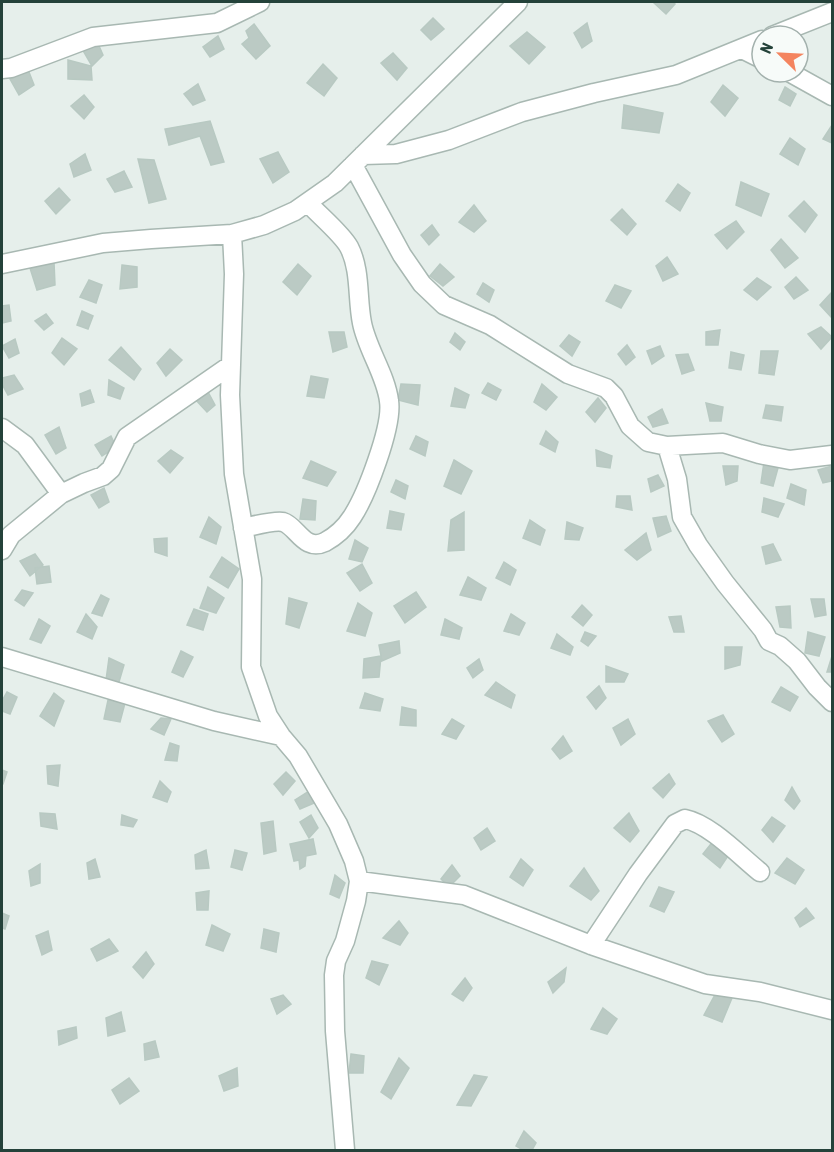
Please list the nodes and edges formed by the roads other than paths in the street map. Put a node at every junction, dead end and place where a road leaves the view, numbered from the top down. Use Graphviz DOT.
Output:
graph roads {
  1 [pos="260,2"];
  2 [pos="518,2"];
  3 [pos="832,12"];
  4 [pos="802,24"];
  5 [pos="750,45"];
  6 [pos="742,49"];
  7 [pos="750,53"];
  8 [pos="2,69"];
  9 [pos="810,84"];
  10 [pos="832,96"];
  11 [pos="358,160"];
  12 [pos="308,203"];
  13 [pos="232,234"];
  14 [pos="2,264"];
  15 [pos="231,365"];
  16 [pos="2,428"];
  17 [pos="667,446"];
  18 [pos="832,455"];
  19 [pos="62,494"];
  20 [pos="243,528"];
  21 [pos="2,550"];
  22 [pos="2,657"];
  23 [pos="832,702"];
  24 [pos="281,736"];
  25 [pos="760,872"];
  26 [pos="359,881"];
  27 [pos="591,945"];
  28 [pos="832,1010"];
  29 [pos="345,1150"];
  1 -- 8 [label="street"];
  2 -- 11 [label="street"];
  3 -- 4 [label="street"];
  5 -- 6 [label="street"];
  6 -- 7 [label="street"];
  6 -- 11 [label="street"];
  9 -- 10 [label="street"];
  11 -- 12 [label="street"];
  11 -- 17 [label="street"];
  12 -- 13 [label="street"];
  12 -- 20 [label="street"];
  13 -- 14 [label="street"];
  13 -- 15 [label="street"];
  15 -- 19 [label="street"];
  15 -- 20 [label="street"];
  16 -- 19 [label="street"];
  17 -- 18 [label="street"];
  17 -- 23 [label="street"];
  19 -- 21 [label="street"];
  20 -- 24 [label="street"];
  22 -- 24 [label="street"];
  24 -- 26 [label="street"];
  25 -- 27 [label="street"];
  26 -- 27 [label="street"];
  26 -- 29 [label="street"];
  27 -- 28 [label="street"];
}
